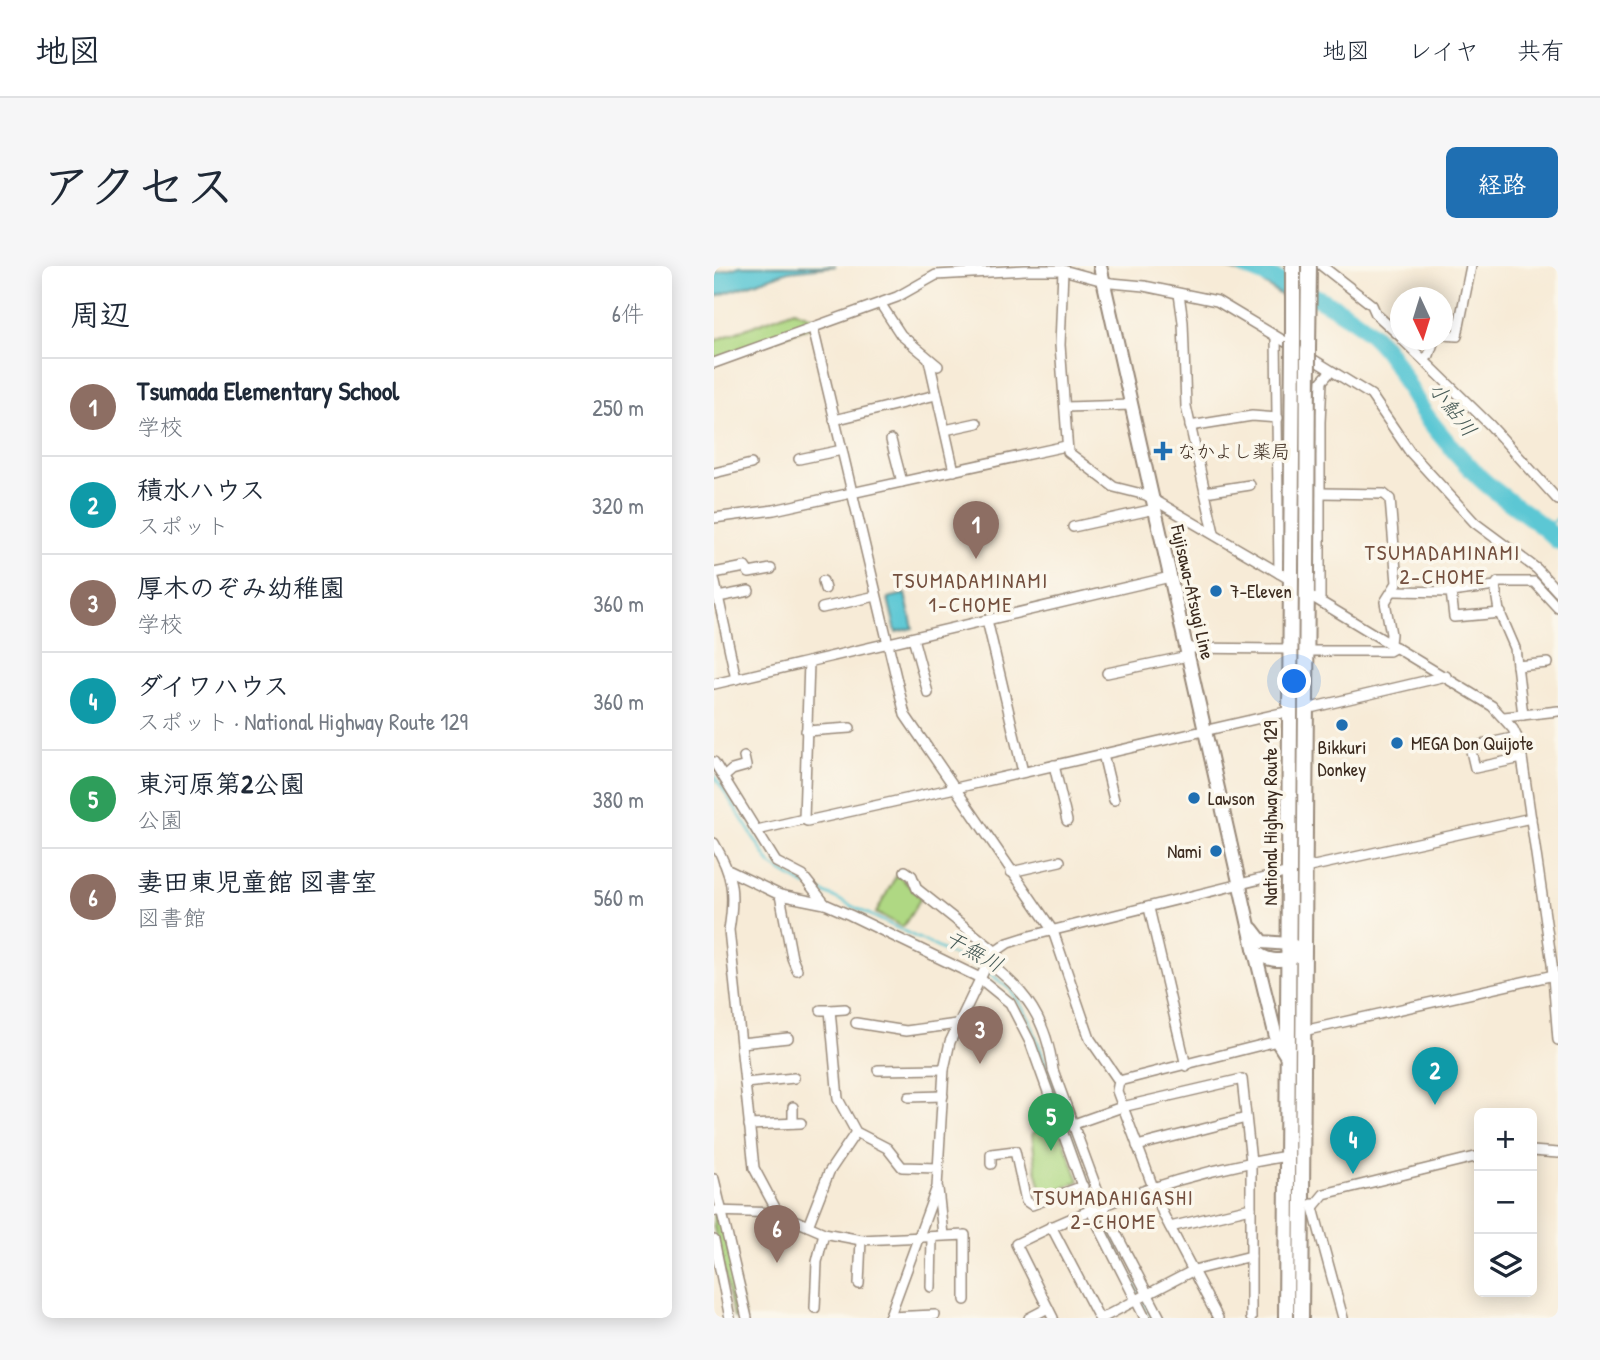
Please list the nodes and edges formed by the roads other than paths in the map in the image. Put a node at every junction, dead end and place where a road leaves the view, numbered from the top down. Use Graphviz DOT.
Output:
graph roads {
  1 [pos="1293,266"];
  2 [pos="1309,266"];
  3 [pos="1471,266"];
  4 [pos="1325,267"];
  5 [pos="1063,270"];
  6 [pos="1102,274"];
  7 [pos="1178,294"];
  8 [pos="880,303"];
  9 [pos="1390,327"];
  10 [pos="813,328"];
  11 [pos="1453,336"];
  12 [pos="1276,337"];
  13 [pos="1415,350"];
  14 [pos="1431,350"];
  15 [pos="1424,359"];
  16 [pos="929,360"];
  17 [pos="714,363"];
  18 [pos="938,366"];
  19 [pos="1330,372"];
  20 [pos="936,396"];
  21 [pos="1132,405"];
  22 [pos="1065,407"];
  23 [pos="1278,418"];
  24 [pos="834,419"];
  25 [pos="977,423"];
  26 [pos="1190,426"];
  27 [pos="944,430"];
  28 [pos="890,445"];
  29 [pos="1066,446"];
  30 [pos="842,450"];
  31 [pos="799,459"];
  32 [pos="746,463"];
  33 [pos="954,471"];
  34 [pos="714,473"];
  35 [pos="902,482"];
  36 [pos="1250,485"];
  37 [pos="852,492"];
  38 [pos="1205,492"];
  39 [pos="1320,493"];
  40 [pos="1558,500"];
  41 [pos="1154,505"];
  42 [pos="714,518"];
  43 [pos="1073,527"];
  44 [pos="1214,533"];
  45 [pos="771,569"];
  46 [pos="1287,574"];
  47 [pos="714,576"];
  48 [pos="1170,577"];
  49 [pos="1495,586"];
  50 [pos="749,591"];
  51 [pos="1394,591"];
  52 [pos="716,592"];
  53 [pos="1451,592"];
  54 [pos="1558,592"];
  55 [pos="1313,595"];
  56 [pos="876,596"];
  57 [pos="1558,608"];
  58 [pos="829,609"];
  59 [pos="1501,613"];
  60 [pos="987,620"];
  61 [pos="913,638"];
  62 [pos="887,644"];
  63 [pos="1393,645"];
  64 [pos="1291,649"];
  65 [pos="1306,651"];
  66 [pos="1187,652"];
  67 [pos="809,662"];
  68 [pos="1548,663"];
  69 [pos="1517,666"];
  70 [pos="1107,673"];
  71 [pos="1446,676"];
  72 [pos="736,679"];
  73 [pos="714,684"];
  74 [pos="928,687"];
  75 [pos="1306,709"];
  76 [pos="1290,711"];
  77 [pos="1558,711"];
  78 [pos="1523,715"];
  79 [pos="1504,718"];
  80 [pos="850,728"];
  81 [pos="806,731"];
  82 [pos="1205,731"];
  83 [pos="1517,737"];
  84 [pos="1103,754"];
  85 [pos="1522,758"];
  86 [pos="714,762"];
  87 [pos="1054,765"];
  88 [pos="746,766"];
  89 [pos="1023,772"];
  90 [pos="724,777"];
  91 [pos="956,788"];
  92 [pos="1114,800"];
  93 [pos="1068,816"];
  94 [pos="1531,818"];
  95 [pos="804,819"];
  96 [pos="757,830"];
  97 [pos="714,843"];
  98 [pos="1060,861"];
  99 [pos="1305,868"];
  100 [pos="730,871"];
  101 [pos="905,871"];
  102 [pos="1011,872"];
  103 [pos="1289,872"];
  104 [pos="1240,883"];
  105 [pos="780,895"];
  106 [pos="824,902"];
  107 [pos="1149,908"];
  108 [pos="1250,925"];
  109 [pos="1053,931"];
  110 [pos="1289,944"];
  111 [pos="1254,948"];
  112 [pos="1304,950"];
  113 [pos="995,951"];
  114 [pos="1289,959"];
  115 [pos="797,970"];
  116 [pos="983,970"];
  117 [pos="1554,975"];
  118 [pos="1556,996"];
  119 [pos="845,1009"];
  120 [pos="856,1023"];
  121 [pos="957,1024"];
  122 [pos="1303,1031"];
  123 [pos="788,1038"];
  124 [pos="1558,1040"];
  125 [pos="1277,1041"];
  126 [pos="741,1043"];
  127 [pos="1287,1057"];
  128 [pos="1186,1066"];
  129 [pos="944,1069"];
  130 [pos="878,1070"];
  131 [pos="794,1078"];
  132 [pos="1119,1081"];
  133 [pos="745,1083"];
  134 [pos="943,1096"];
  135 [pos="909,1097"];
  136 [pos="793,1107"];
  137 [pos="1122,1107"];
  138 [pos="1246,1118"];
  139 [pos="1074,1124"];
  140 [pos="749,1125"];
  141 [pos="856,1132"];
  142 [pos="1137,1146"];
  143 [pos="1537,1151"];
  144 [pos="1558,1153"];
  145 [pos="1287,1156"];
  146 [pos="1474,1157"];
  147 [pos="1251,1162"];
  148 [pos="991,1164"];
  149 [pos="938,1168"];
  150 [pos="714,1179"];
  151 [pos="1083,1186"];
  152 [pos="937,1187"];
  153 [pos="1152,1188"];
  154 [pos="1302,1191"];
  155 [pos="1314,1206"];
  156 [pos="1251,1208"];
  157 [pos="1098,1209"];
  158 [pos="718,1211"];
  159 [pos="778,1213"];
  160 [pos="808,1226"];
  161 [pos="1051,1227"];
  162 [pos="1170,1227"];
  163 [pos="824,1233"];
  164 [pos="943,1236"];
  165 [pos="918,1238"];
  166 [pos="932,1238"];
  167 [pos="714,1240"];
  168 [pos="861,1240"];
  169 [pos="1251,1256"];
  170 [pos="1194,1270"];
  171 [pos="862,1279"];
  172 [pos="929,1281"];
  173 [pos="1142,1297"];
  174 [pos="965,1300"];
  175 [pos="815,1308"];
  176 [pos="1048,1308"];
  177 [pos="935,1315"];
  178 [pos="1282,1316"];
  179 [pos="889,1317"];
  180 [pos="730,1318"];
  181 [pos="747,1318"];
  182 [pos="1029,1318"];
  183 [pos="1053,1318"];
  184 [pos="1100,1318"];
  185 [pos="1145,1318"];
  186 [pos="1160,1318"];
  187 [pos="1218,1318"];
  188 [pos="1251,1318"];
  189 [pos="1301,1318"];
  190 [pos="1343,1318"];
  1 -- 46 [label="highway, National Highway Route 129, bridge"];
  2 -- 55 [label="highway, National Highway Route 129, bridge"];
  3 -- 11 [label="street"];
  4 -- 9 [label="street"];
  5 -- 6 [label="street"];
  5 -- 8 [label="street"];
  5 -- 22 [label="street"];
  6 -- 7 [label="street"];
  6 -- 21 [label="main road, Fujisawa-Atsugi Line"];
  7 -- 12 [label="street"];
  7 -- 26 [label="street"];
  8 -- 10 [label="street"];
  8 -- 16 [label="street"];
  10 -- 17 [label="street"];
  10 -- 24 [label="street"];
  12 -- 19 [label="street"];
  12 -- 23 [label="street"];
  13 -- 15 [label="street"];
  14 -- 15 [label="street"];
  15 -- 40 [label="street"];
  16 -- 18 [label="street"];
  16 -- 20 [label="street"];
  19 -- 39 [label="street"];
  19 -- 54 [label="street"];
  20 -- 24 [label="street"];
  20 -- 27 [label="street"];
  21 -- 22 [label="street"];
  21 -- 41 [label="main road, Fujisawa-Atsugi Line"];
  22 -- 29 [label="street"];
  23 -- 26 [label="street"];
  23 -- 46 [label="street"];
  24 -- 30 [label="street"];
  25 -- 27 [label="street"];
  26 -- 38 [label="street"];
  27 -- 33 [label="street"];
  28 -- 35 [label="street"];
  29 -- 33 [label="street"];
  29 -- 41 [label="street"];
  30 -- 31 [label="street"];
  30 -- 37 [label="street"];
  32 -- 34 [label="street"];
  33 -- 35 [label="street"];
  35 -- 37 [label="street"];
  36 -- 38 [label="street"];
  37 -- 42 [label="street"];
  37 -- 56 [label="street"];
  38 -- 44 [label="street"];
  39 -- 51 [label="street"];
  39 -- 55 [label="street"];
  41 -- 43 [label="street"];
  41 -- 44 [label="street"];
  41 -- 48 [label="main road, Fujisawa-Atsugi Line"];
  44 -- 46 [label="street"];
  45 -- 47 [label="street"];
  46 -- 64 [label="highway, National Highway Route 129"];
  47 -- 52 [label="street"];
  48 -- 60 [label="street"];
  48 -- 66 [label="main road, Fujisawa-Atsugi Line"];
  49 -- 53 [label="street"];
  49 -- 57 [label="street"];
  49 -- 59 [label="street"];
  50 -- 52 [label="street"];
  51 -- 53 [label="street"];
  51 -- 63 [label="street"];
  52 -- 72 [label="street"];
  53 -- 59 [label="street"];
  55 -- 63 [label="street"];
  55 -- 65 [label="highway, National Highway Route 129"];
  56 -- 58 [label="street"];
  56 -- 62 [label="street"];
  59 -- 69 [label="street"];
  60 -- 61 [label="street"];
  60 -- 89 [label="street"];
  61 -- 62 [label="street"];
  61 -- 74 [label="street"];
  62 -- 67 [label="street"];
  62 -- 91 [label="street"];
  63 -- 65 [label="street"];
  63 -- 71 [label="street"];
  64 -- 66 [label="street"];
  64 -- 76 [label="highway, National Highway Route 129"];
  65 -- 75 [label="highway, National Highway Route 129"];
  66 -- 70 [label="street"];
  66 -- 82 [label="main road, Fujisawa-Atsugi Line"];
  67 -- 72 [label="street"];
  67 -- 81 [label="street"];
  68 -- 69 [label="street"];
  69 -- 78 [label="street"];
  71 -- 75 [label="street"];
  71 -- 79 [label="street"];
  72 -- 73 [label="street"];
  75 -- 99 [label="highway, National Highway Route 129"];
  76 -- 82 [label="street"];
  76 -- 103 [label="highway, National Highway Route 129"];
  77 -- 78 [label="street"];
  78 -- 79 [label="street"];
  79 -- 83 [label="street"];
  80 -- 81 [label="street"];
  81 -- 95 [label="street"];
  82 -- 84 [label="street"];
  82 -- 104 [label="main road, Fujisawa-Atsugi Line"];
  83 -- 85 [label="street"];
  83 -- 85 [label="street"];
  84 -- 87 [label="street"];
  84 -- 92 [label="street"];
  85 -- 94 [label="street"];
  86 -- 90 [label="street"];
  87 -- 89 [label="street"];
  87 -- 93 [label="street"];
  88 -- 90 [label="street"];
  89 -- 91 [label="street"];
  90 -- 96 [label="street"];
  91 -- 95 [label="street"];
  91 -- 102 [label="street"];
  94 -- 99 [label="street"];
  94 -- 117 [label="street"];
  95 -- 96 [label="street"];
  96 -- 106 [label="street"];
  97 -- 100 [label="street"];
  98 -- 102 [label="street"];
  99 -- 112 [label="highway, National Highway Route 129"];
  100 -- 105 [label="street"];
  100 -- 126 [label="street"];
  101 -- 113 [label="street"];
  102 -- 109 [label="street"];
  103 -- 104 [label="street"];
  103 -- 110 [label="highway, National Highway Route 129"];
  104 -- 107 [label="street"];
  104 -- 108 [label="main road, Fujisawa-Atsugi Line"];
  105 -- 106 [label="street"];
  105 -- 115 [label="street"];
  106 -- 116 [label="street"];
  107 -- 109 [label="street"];
  107 -- 128 [label="street"];
  108 -- 110 [label="main road"];
  108 -- 111 [label="main road, Fujisawa-Atsugi Line"];
  109 -- 113 [label="street"];
  109 -- 132 [label="street"];
  110 -- 112 [label="main road"];
  110 -- 114 [label="highway, National Highway Route 129"];
  111 -- 114 [label="main road"];
  111 -- 125 [label="main road, Fujisawa-Atsugi Line"];
  112 -- 114 [label="main road"];
  112 -- 122 [label="highway, National Highway Route 129"];
  113 -- 116 [label="street"];
  114 -- 127 [label="highway, National Highway Route 129"];
  116 -- 121 [label="street"];
  116 -- 139 [label="street"];
  116 -- 151 [label="street"];
  117 -- 118 [label="street"];
  117 -- 122 [label="street"];
  118 -- 124 [label="street"];
  119 -- 141 [label="street"];
  120 -- 121 [label="street"];
  121 -- 129 [label="street"];
  122 -- 154 [label="highway, National Highway Route 129"];
  123 -- 126 [label="street"];
  125 -- 127 [label="main road, Fujisawa-Atsugi Line"];
  125 -- 128 [label="street"];
  126 -- 133 [label="street"];
  127 -- 145 [label="highway, National Highway Route 129"];
  128 -- 132 [label="street"];
  129 -- 130 [label="street"];
  129 -- 134 [label="street"];
  131 -- 133 [label="street"];
  132 -- 137 [label="street"];
  133 -- 140 [label="street"];
  134 -- 135 [label="street"];
  134 -- 149 [label="street"];
  136 -- 140 [label="street"];
  137 -- 138 [label="street"];
  137 -- 139 [label="street"];
  137 -- 142 [label="street"];
  138 -- 142 [label="street"];
  138 -- 147 [label="street"];
  139 -- 157 [label="street"];
  140 -- 159 [label="street"];
  141 -- 149 [label="street"];
  141 -- 160 [label="street"];
  142 -- 153 [label="street"];
  143 -- 144 [label="street"];
  145 -- 147 [label="street"];
  145 -- 178 [label="highway, National Highway Route 129"];
  146 -- 155 [label="street"];
  147 -- 153 [label="street"];
  147 -- 156 [label="street"];
  148 -- 151 [label="street"];
  149 -- 152 [label="street"];
  150 -- 158 [label="street"];
  151 -- 157 [label="street"];
  152 -- 164 [label="street"];
  152 -- 165 [label="street"];
  153 -- 157 [label="street"];
  153 -- 162 [label="street"];
  154 -- 155 [label="street"];
  154 -- 189 [label="highway, National Highway Route 129"];
  155 -- 190 [label="street"];
  156 -- 162 [label="street"];
  156 -- 169 [label="street"];
  157 -- 161 [label="street"];
  157 -- 173 [label="street"];
  158 -- 159 [label="street"];
  158 -- 181 [label="street"];
  159 -- 160 [label="street"];
  160 -- 163 [label="street"];
  161 -- 176 [label="street"];
  161 -- 184 [label="street"];
  162 -- 170 [label="street"];
  163 -- 168 [label="street"];
  163 -- 175 [label="street"];
  164 -- 166 [label="street"];
  164 -- 174 [label="street"];
  165 -- 166 [label="street"];
  165 -- 168 [label="street"];
  165 -- 179 [label="street"];
  166 -- 172 [label="street"];
  167 -- 180 [label="street"];
  168 -- 171 [label="street"];
  169 -- 170 [label="street"];
  169 -- 188 [label="street"];
  170 -- 173 [label="street"];
  170 -- 187 [label="street"];
  173 -- 184 [label="street"];
  173 -- 185 [label="street"];
  173 -- 186 [label="street"];
  176 -- 182 [label="street"];
  176 -- 183 [label="street"];
  177 -- 179 [label="street"];
}
